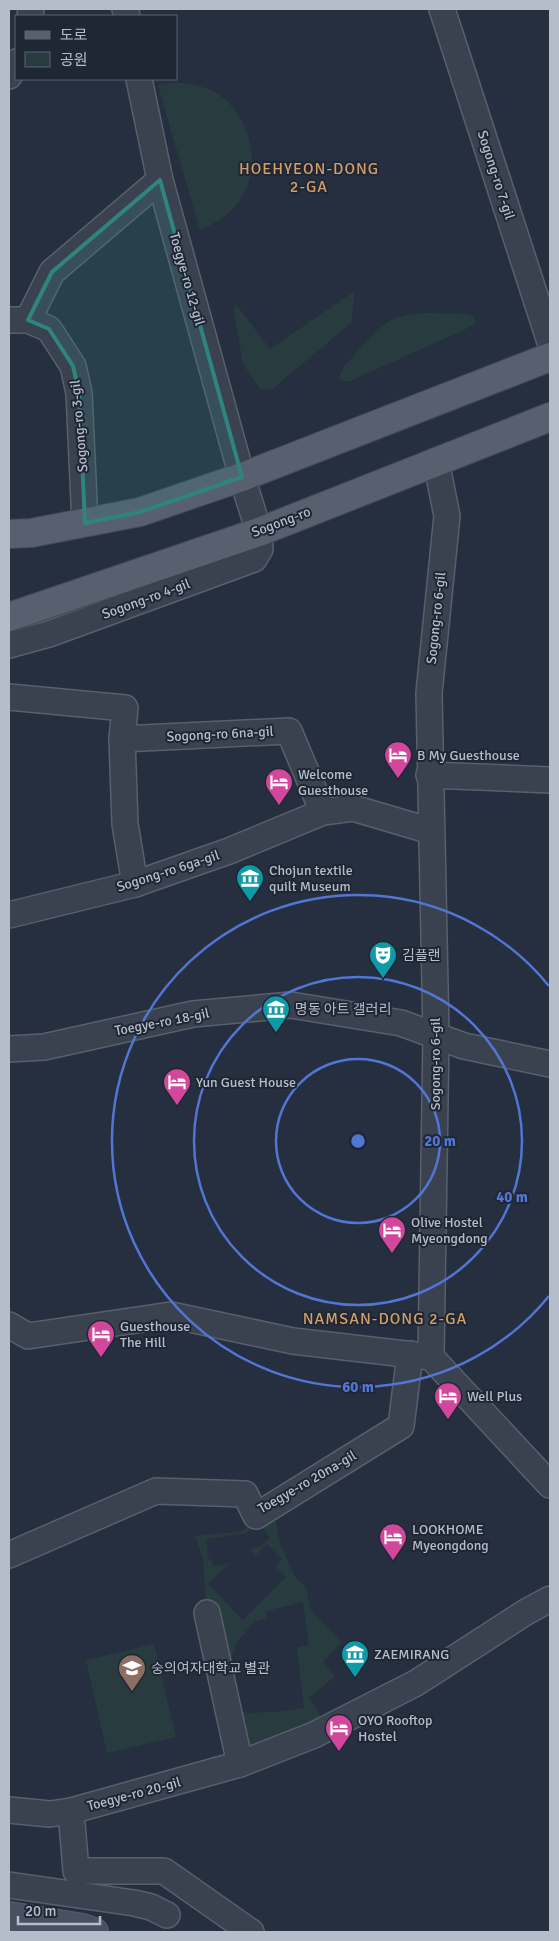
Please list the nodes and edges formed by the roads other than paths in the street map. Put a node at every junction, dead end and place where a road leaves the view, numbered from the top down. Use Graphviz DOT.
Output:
graph roads {
  1 [pos="442,9"];
  2 [pos="15,64"];
  3 [pos="9,76"];
  4 [pos="139,80"];
  5 [pos="160,180"];
  6 [pos="18,320"];
  7 [pos="550,342"];
  8 [pos="550,357"];
  9 [pos="550,417"];
  10 [pos="436,461"];
  11 [pos="242,477"];
  12 [pos="85,523"];
  13 [pos="259,532"];
  14 [pos="9,534"];
  15 [pos="9,617"];
  16 [pos="9,645"];
  17 [pos="9,697"];
  18 [pos="122,739"];
  19 [pos="429,775"];
  20 [pos="550,780"];
  21 [pos="323,812"];
  22 [pos="431,832"];
  23 [pos="135,884"];
  24 [pos="9,915"];
  25 [pos="436,1035"];
  26 [pos="9,1049"];
  27 [pos="550,1064"];
  28 [pos="9,1325"];
  29 [pos="421,1356"];
  30 [pos="550,1484"];
  31 [pos="9,1555"];
  32 [pos="550,1600"];
  33 [pos="207,1613"];
  34 [pos="240,1764"];
  35 [pos="9,1810"];
  36 [pos="71,1811"];
  37 [pos="9,1886"];
  38 [pos="167,1914"];
  39 [pos="9,1916"];
  40 [pos="94,1932"];
  41 [pos="251,1932"];
  1 -- 7 [label="street, Sogong-ro 7-gil"];
  2 -- 3 [label="street"];
  4 -- 5 [label="street, Toegye-ro 12-gil"];
  5 -- 6 [label="street, Sogong-ro 3-gil"];
  5 -- 11 [label="street, Toegye-ro 12-gil"];
  6 -- 12 [label="street, Sogong-ro 3-gil"];
  8 -- 11 [label="main road"];
  9 -- 10 [label="main road, Sogong-ro"];
  10 -- 13 [label="main road, Sogong-ro"];
  10 -- 19 [label="street, Sogong-ro 6-gil"];
  11 -- 12 [label="main road"];
  11 -- 13 [label="street, Toegye-ro 12-gil"];
  12 -- 14 [label="main road"];
  13 -- 15 [label="main road, Sogong-ro"];
  13 -- 16 [label="street, Sogong-ro 4-gil"];
  17 -- 18 [label="street"];
  18 -- 21 [label="street, Sogong-ro 6na-gil"];
  18 -- 23 [label="street"];
  19 -- 20 [label="street"];
  19 -- 22 [label="street, Sogong-ro 6-gil"];
  21 -- 22 [label="street"];
  21 -- 23 [label="street, Sogong-ro 6ga-gil"];
  22 -- 25 [label="street, Sogong-ro 6-gil"];
  23 -- 24 [label="street, Sogong-ro 6ga-gil"];
  25 -- 26 [label="street, Toegye-ro 18-gil"];
  25 -- 27 [label="street, Toegye-ro 18-gil"];
  25 -- 29 [label="street, Sogong-ro 6-gil"];
  28 -- 29 [label="street"];
  29 -- 30 [label="street"];
  29 -- 31 [label="street, Toegye-ro 20na-gil"];
  32 -- 34 [label="street, Toegye-ro 20-gil"];
  33 -- 34 [label="street"];
  34 -- 36 [label="street, Toegye-ro 20-gil"];
  35 -- 36 [label="street"];
  36 -- 41 [label="street, Toegye-ro 20-gil"];
  37 -- 38 [label="street"];
  39 -- 40 [label="street"];
}
